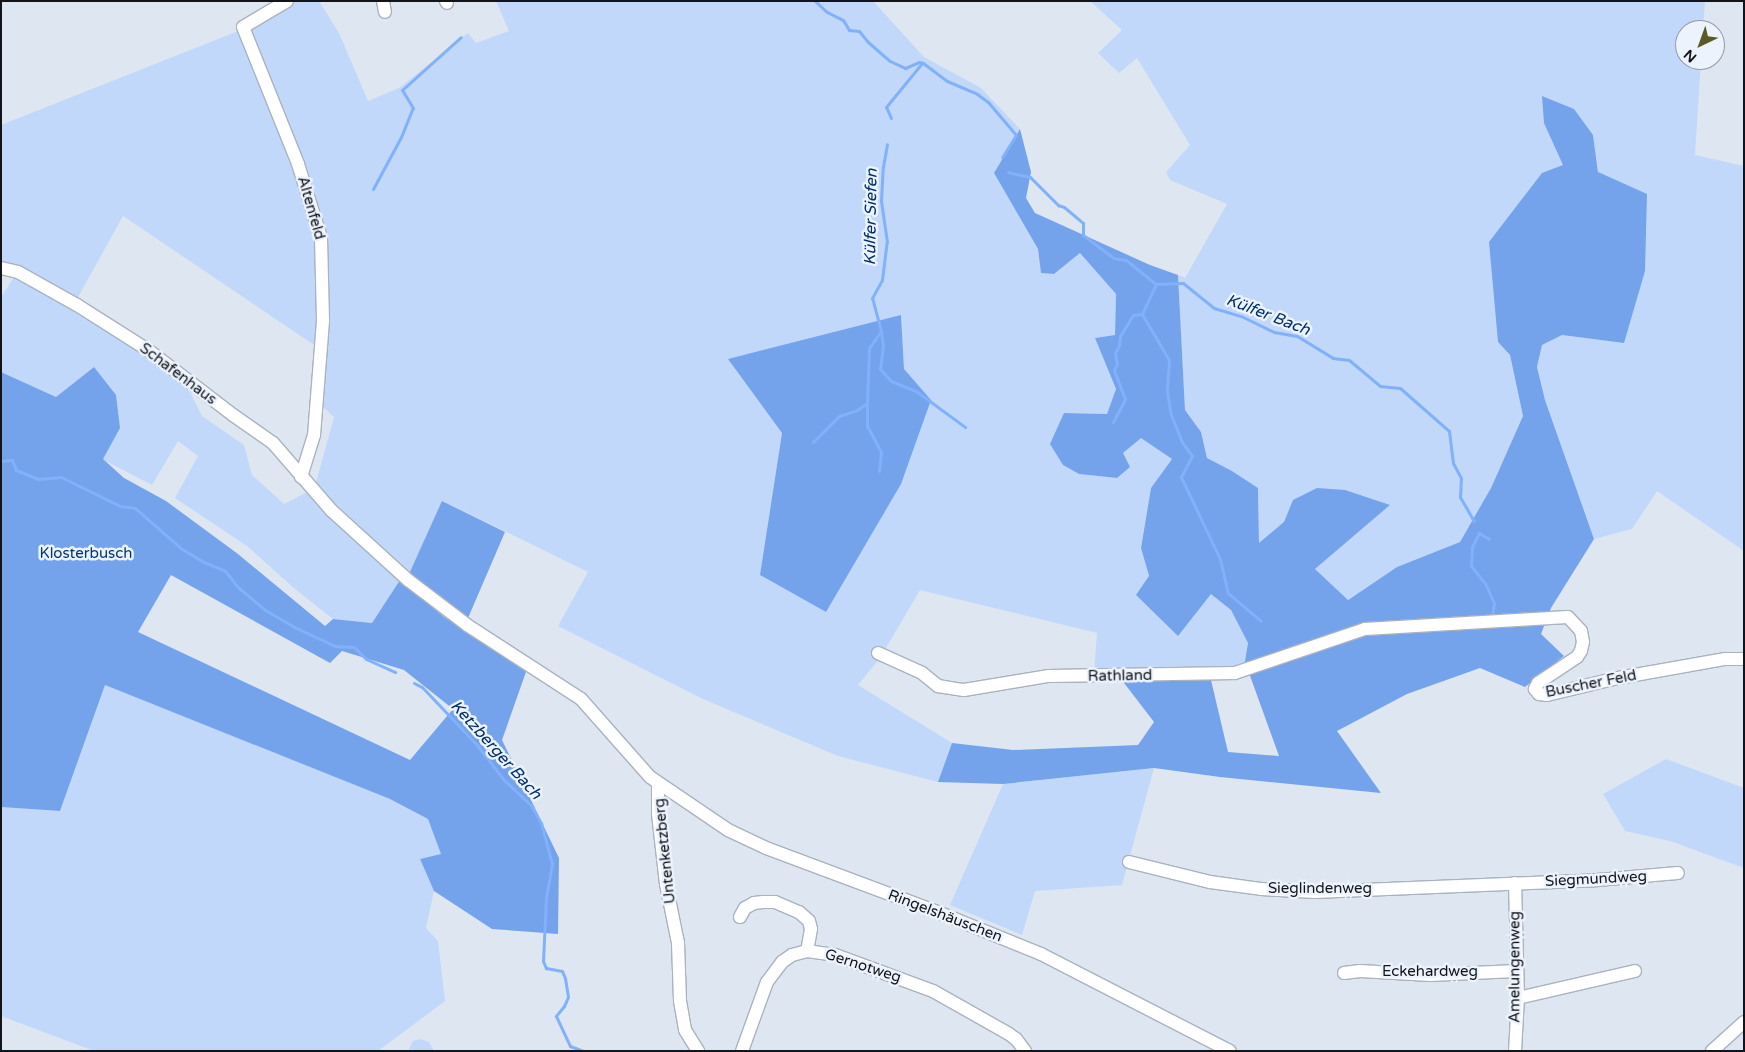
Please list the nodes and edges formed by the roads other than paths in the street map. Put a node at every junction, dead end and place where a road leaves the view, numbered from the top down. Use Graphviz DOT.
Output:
graph roads {
  1 [pos="287,1"];
  2 [pos="1,268"];
  3 [pos="302,477"];
  4 [pos="331,510"];
  5 [pos="1364,629"];
  6 [pos="878,653"];
  7 [pos="1744,659"];
  8 [pos="658,785"];
  9 [pos="1129,862"];
  10 [pos="1678,873"];
  11 [pos="1515,883"];
  12 [pos="740,918"];
  13 [pos="807,951"];
  14 [pos="1516,971"];
  15 [pos="1635,971"];
  16 [pos="1344,973"];
  17 [pos="1518,998"];
  18 [pos="1744,1022"];
  19 [pos="698,1051"];
  20 [pos="742,1051"];
  21 [pos="1025,1051"];
  22 [pos="1230,1051"];
  23 [pos="1515,1051"];
  24 [pos="1712,1051"];
  1 -- 3 [label="street, Altenfeld"];
  2 -- 3 [label="street, Schafenhaus"];
  3 -- 4 [label="street, Schafenhaus"];
  4 -- 8 [label="street, Untenketzberg"];
  5 -- 6 [label="street, Rathland"];
  5 -- 7 [label="street, Buscher Feld"];
  8 -- 19 [label="street, Untenketzberg"];
  8 -- 22 [label="street, Ringelshäuschen"];
  9 -- 11 [label="street, Sieglindenweg"];
  10 -- 11 [label="street, Siegmundweg"];
  11 -- 14 [label="street, Amelungenweg"];
  12 -- 13 [label="street"];
  13 -- 20 [label="street, Gernotweg"];
  13 -- 21 [label="street, Gernotweg"];
  14 -- 16 [label="street, Eckehardweg"];
  14 -- 17 [label="street, Amelungenweg"];
  15 -- 17 [label="street"];
  17 -- 23 [label="street, Amelungenweg"];
  18 -- 24 [label="street"];
}
